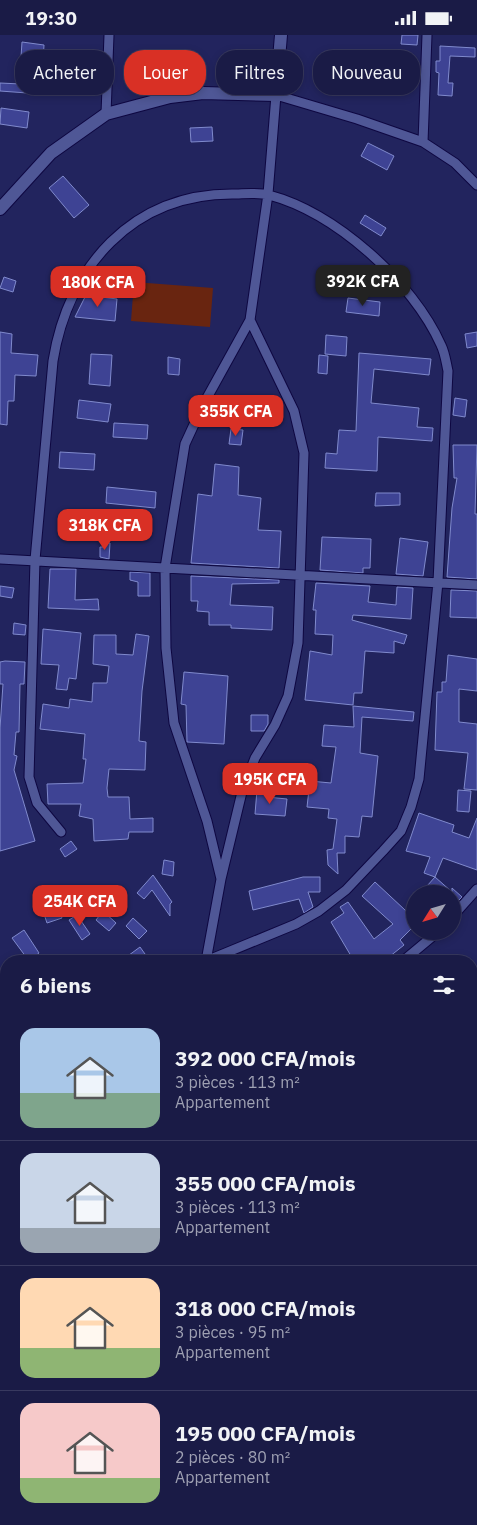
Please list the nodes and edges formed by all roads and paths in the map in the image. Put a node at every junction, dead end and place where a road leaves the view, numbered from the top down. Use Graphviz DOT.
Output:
graph roads {
  1 [pos="109,35"];
  2 [pos="281,35"];
  3 [pos="427,35"];
  4 [pos="280,50"];
  5 [pos="216,93"];
  6 [pos="276,95"];
  7 [pos="106,114"];
  8 [pos="423,142"];
  9 [pos="477,185"];
  10 [pos="268,195"];
  11 [pos="0,209"];
  12 [pos="250,320"];
  13 [pos="0,559"];
  14 [pos="35,560"];
  15 [pos="165,568"];
  16 [pos="299,575"];
  17 [pos="438,582"];
  18 [pos="477,585"];
  19 [pos="61,832"];
  20 [pos="221,879"];
  21 [pos="477,889"];
  22 [pos="461,907"];
  23 [pos="428,940"];
  24 [pos="207,955"];
  25 [pos="221,955"];
  26 [pos="410,955"];
  1 -- 7 [label="street"];
  2 -- 4 [label="street"];
  3 -- 8 [label="street"];
  5 -- 7 [label="street"];
  6 -- 8 [label="street"];
  6 -- 10 [label="street"];
  7 -- 11 [label="street"];
  8 -- 9 [label="street"];
  10 -- 12 [label="street"];
  10 -- 14 [label="street"];
  10 -- 17 [label="street"];
  12 -- 15 [label="street"];
  12 -- 16 [label="street"];
  13 -- 14 [label="street"];
  14 -- 15 [label="street"];
  14 -- 19 [label="street"];
  15 -- 16 [label="street"];
  15 -- 20 [label="street"];
  16 -- 17 [label="street"];
  16 -- 20 [label="street"];
  17 -- 18 [label="street"];
  17 -- 25 [label="street"];
  20 -- 24 [label="street"];
  21 -- 22 [label="street"];
  23 -- 26 [label="street"];
}
